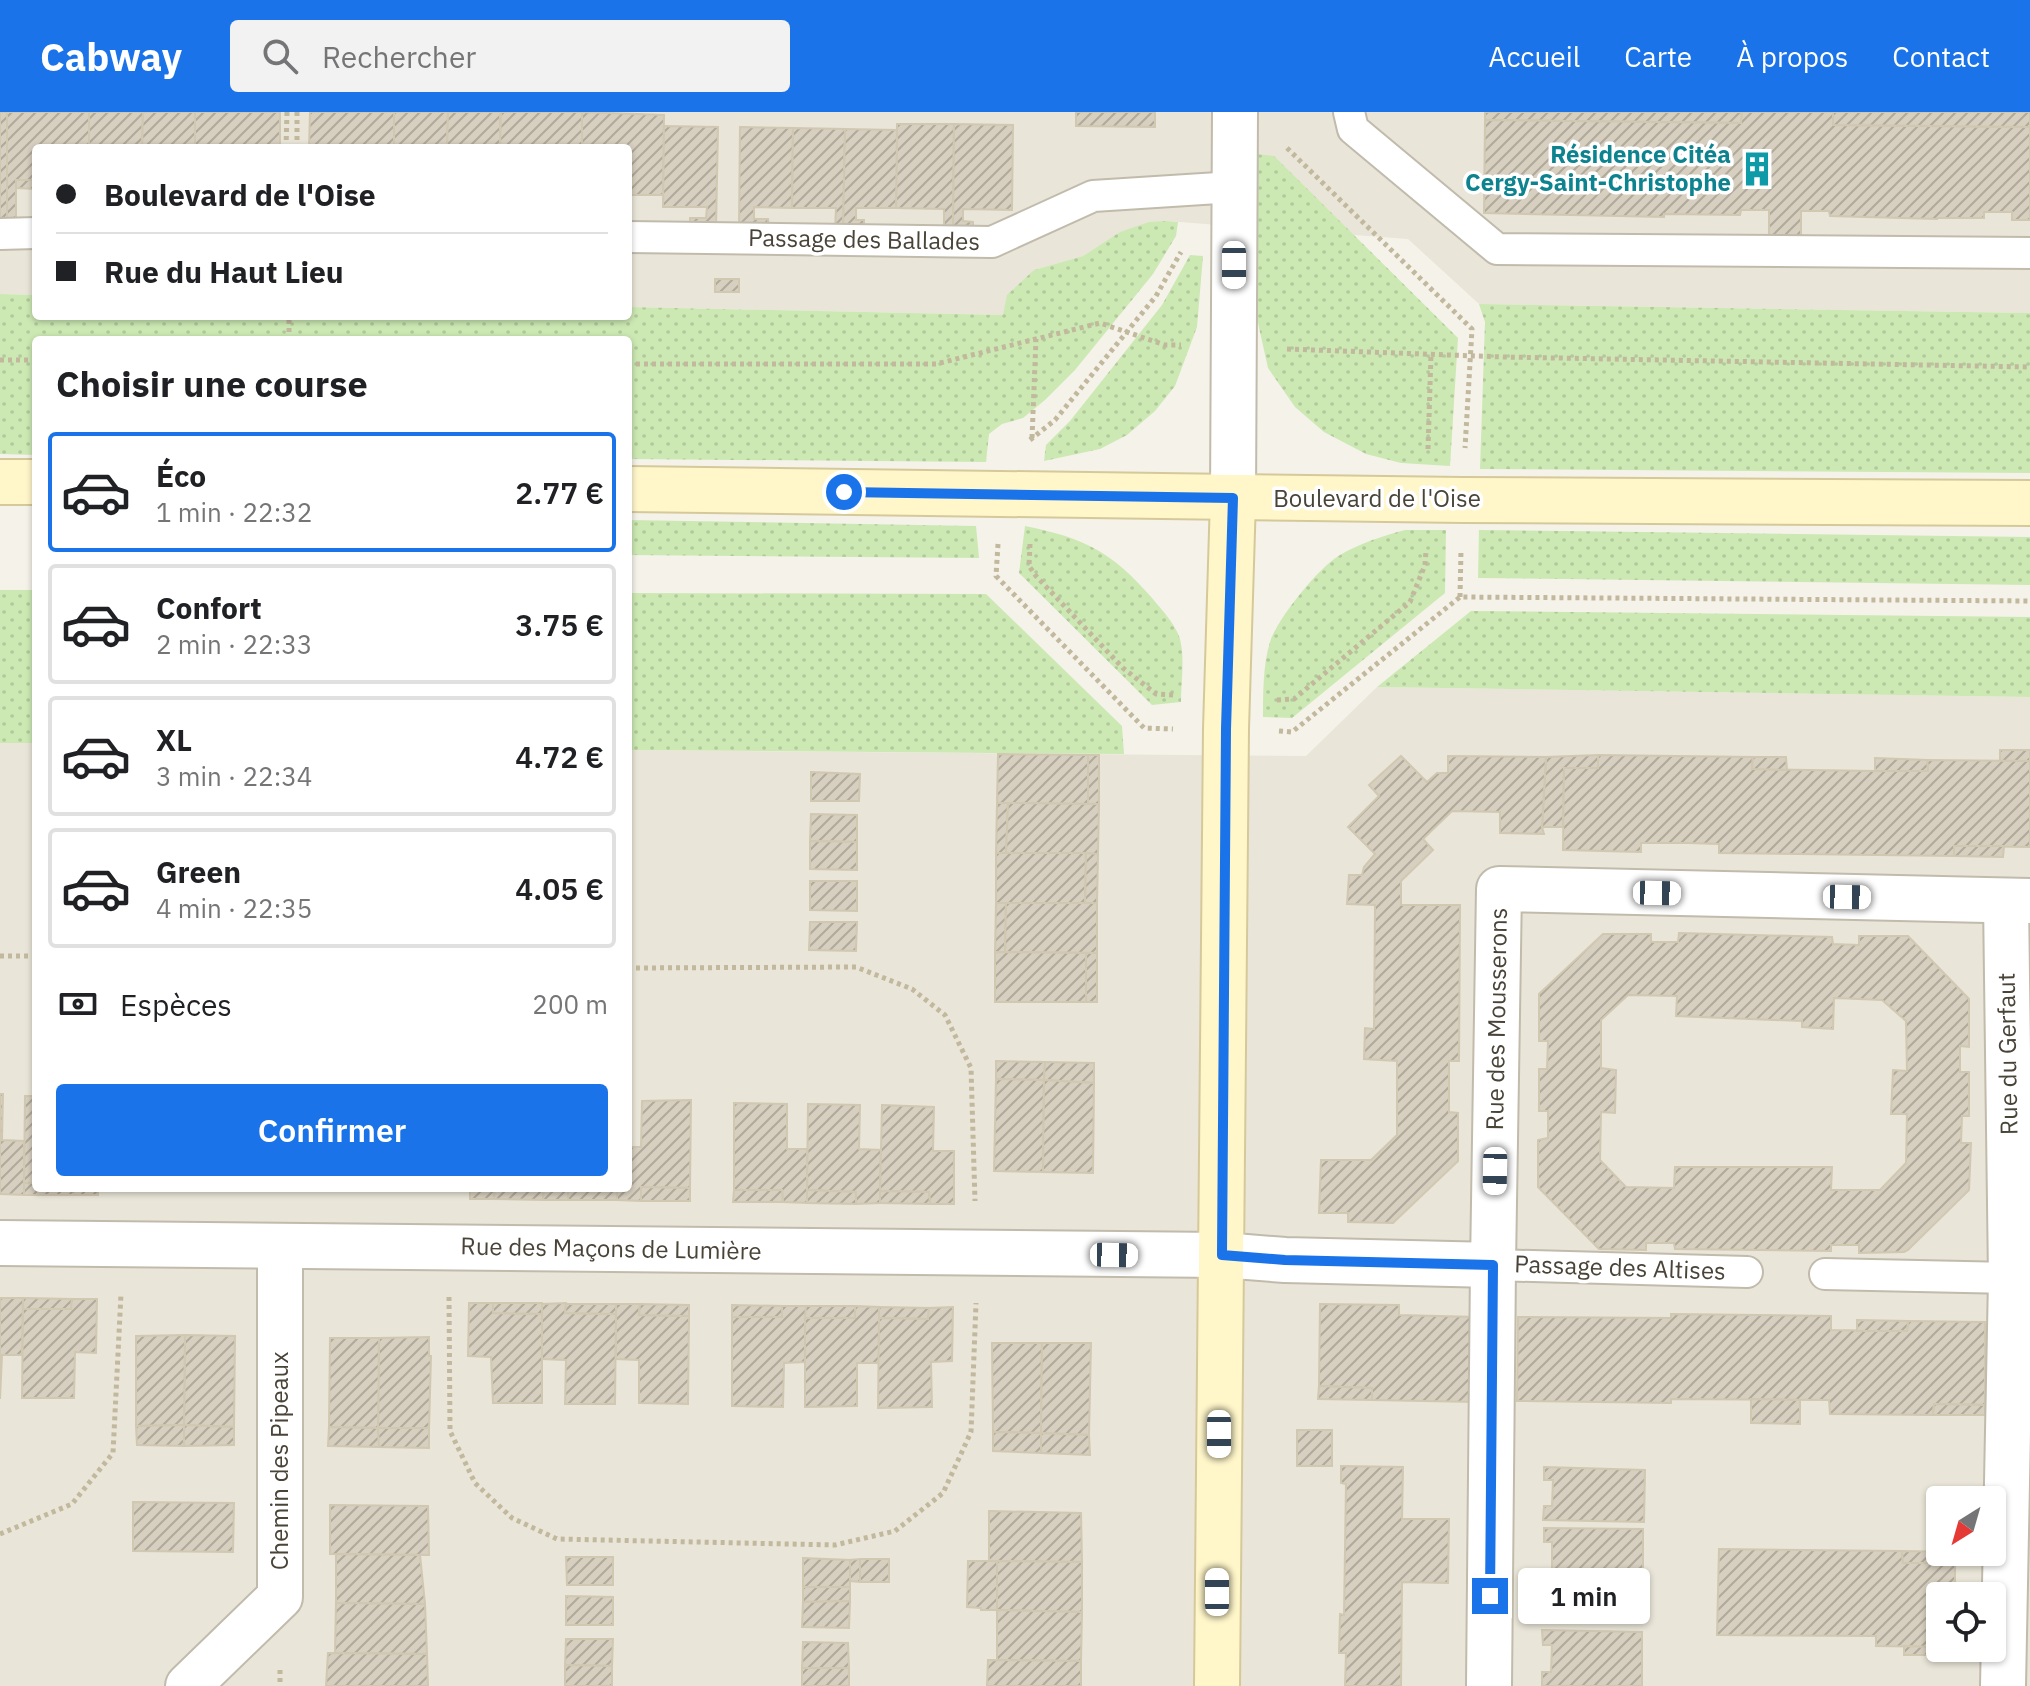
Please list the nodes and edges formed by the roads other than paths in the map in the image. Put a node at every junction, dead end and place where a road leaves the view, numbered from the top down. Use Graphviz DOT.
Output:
graph roads {
  1 [pos="1235,112"];
  2 [pos="1349,112"];
  3 [pos="1216,188"];
  4 [pos="32,233"];
  5 [pos="0,234"];
  6 [pos="632,237"];
  7 [pos="2030,253"];
  8 [pos="0,482"];
  9 [pos="32,482"];
  10 [pos="632,489"];
  11 [pos="1233,498"];
  12 [pos="2030,503"];
  13 [pos="2018,901"];
  14 [pos="0,1243"];
  15 [pos="280,1246"];
  16 [pos="1222,1255"];
  17 [pos="1493,1265"];
  18 [pos="1747,1272"];
  19 [pos="1825,1274"];
  20 [pos="2011,1278"];
  21 [pos="2017,1582"];
  22 [pos="188,1686"];
  23 [pos="1217,1686"];
  24 [pos="1489,1686"];
  25 [pos="2003,1686"];
  1 -- 3 [label="street"];
  2 -- 7 [label="lane"];
  3 -- 6 [label="lane, Passage des Ballades"];
  3 -- 11 [label="street"];
  4 -- 5 [label="lane"];
  8 -- 9 [label="main road"];
  10 -- 11 [label="main road, Boulevard de l'Oise"];
  11 -- 12 [label="main road, Boulevard de l'Oise"];
  11 -- 16 [label="main road"];
  13 -- 17 [label="street, Rue des Mousserons"];
  13 -- 20 [label="street, Rue du Gerfaut"];
  14 -- 15 [label="street, Rue des Maçons de Lumière"];
  15 -- 16 [label="street, Rue des Maçons de Lumière"];
  15 -- 22 [label="street, Chemin des Pipeaux"];
  16 -- 17 [label="street"];
  16 -- 23 [label="main road"];
  17 -- 18 [label="lane, Passage des Altises"];
  17 -- 24 [label="street"];
  19 -- 20 [label="lane"];
  20 -- 21 [label="street, Rue du Gerfaut"];
  21 -- 25 [label="street, Rue du Gerfaut"];
}
